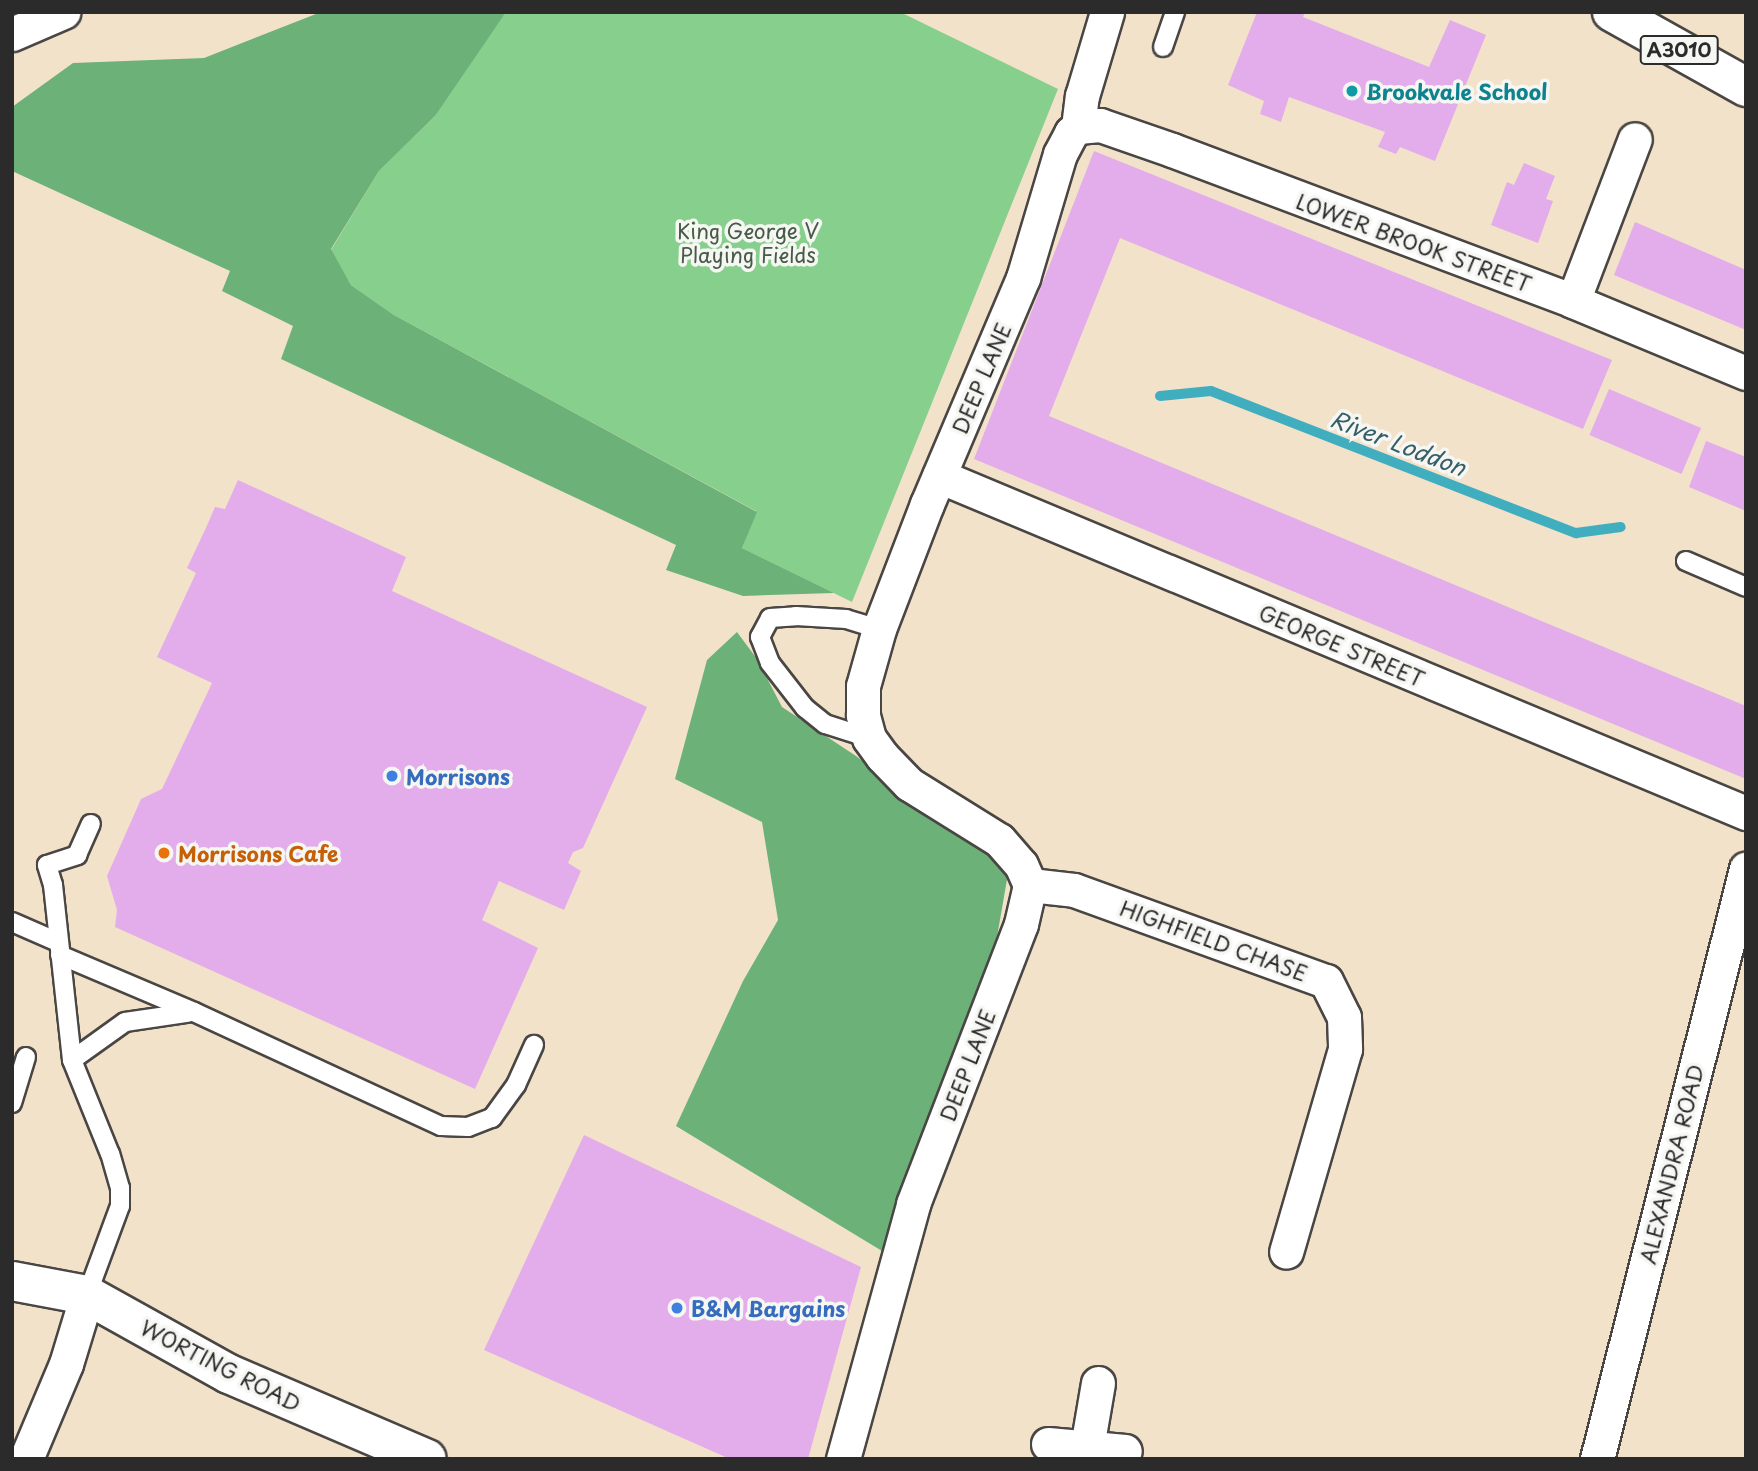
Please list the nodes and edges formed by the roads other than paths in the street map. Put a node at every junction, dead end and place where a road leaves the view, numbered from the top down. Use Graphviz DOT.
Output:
graph roads {
  1 [pos="62,12"];
  2 [pos="1107,12"];
  3 [pos="1175,12"];
  4 [pos="1612,12"];
  5 [pos="12,34"];
  6 [pos="1163,47"];
  7 [pos="1746,87"];
  8 [pos="1078,127"];
  9 [pos="1635,139"];
  10 [pos="1573,301"];
  11 [pos="1746,373"];
  12 [pos="939,476"];
  13 [pos="1686,561"];
  14 [pos="1746,587"];
  15 [pos="879,629"];
  16 [pos="869,738"];
  17 [pos="1746,813"];
  18 [pos="91,824"];
  19 [pos="1746,869"];
  20 [pos="1030,885"];
  21 [pos="12,922"];
  22 [pos="59,949"];
  23 [pos="194,1012"];
  24 [pos="534,1045"];
  25 [pos="26,1057"];
  26 [pos="72,1060"];
  27 [pos="12,1102"];
  28 [pos="1286,1252"];
  29 [pos="12,1281"];
  30 [pos="87,1295"];
  31 [pos="1098,1383"];
  32 [pos="1048,1444"];
  33 [pos="1125,1451"];
  34 [pos="1086,1453"];
  35 [pos="26,1459"];
  36 [pos="427,1459"];
  37 [pos="843,1459"];
  38 [pos="1597,1459"];
  1 -- 5 [label="street"];
  2 -- 8 [label="street"];
  3 -- 6 [label="lane"];
  4 -- 7 [label="street, A3010"];
  8 -- 10 [label="street, LOWER BROOK STREET"];
  8 -- 12 [label="street, DEEP LANE"];
  9 -- 10 [label="street"];
  10 -- 11 [label="street, LOWER BROOK STREET"];
  12 -- 15 [label="street, DEEP LANE"];
  12 -- 17 [label="street, GEORGE STREET"];
  13 -- 14 [label="lane"];
  15 -- 16 [label="street, DEEP LANE"];
  15 -- 16 [label="lane"];
  16 -- 20 [label="street"];
  18 -- 22 [label="lane"];
  19 -- 38 [label="street, ALEXANDRA ROAD"];
  20 -- 28 [label="street, HIGHFIELD CHASE"];
  20 -- 37 [label="street, DEEP LANE"];
  21 -- 22 [label="lane"];
  22 -- 23 [label="lane"];
  22 -- 26 [label="lane"];
  23 -- 24 [label="lane"];
  23 -- 26 [label="lane"];
  25 -- 27 [label="lane"];
  26 -- 30 [label="lane"];
  29 -- 30 [label="street, WORTING ROAD"];
  30 -- 35 [label="street"];
  30 -- 36 [label="street, WORTING ROAD"];
  31 -- 34 [label="street"];
  32 -- 34 [label="street"];
  33 -- 34 [label="street"];
}
